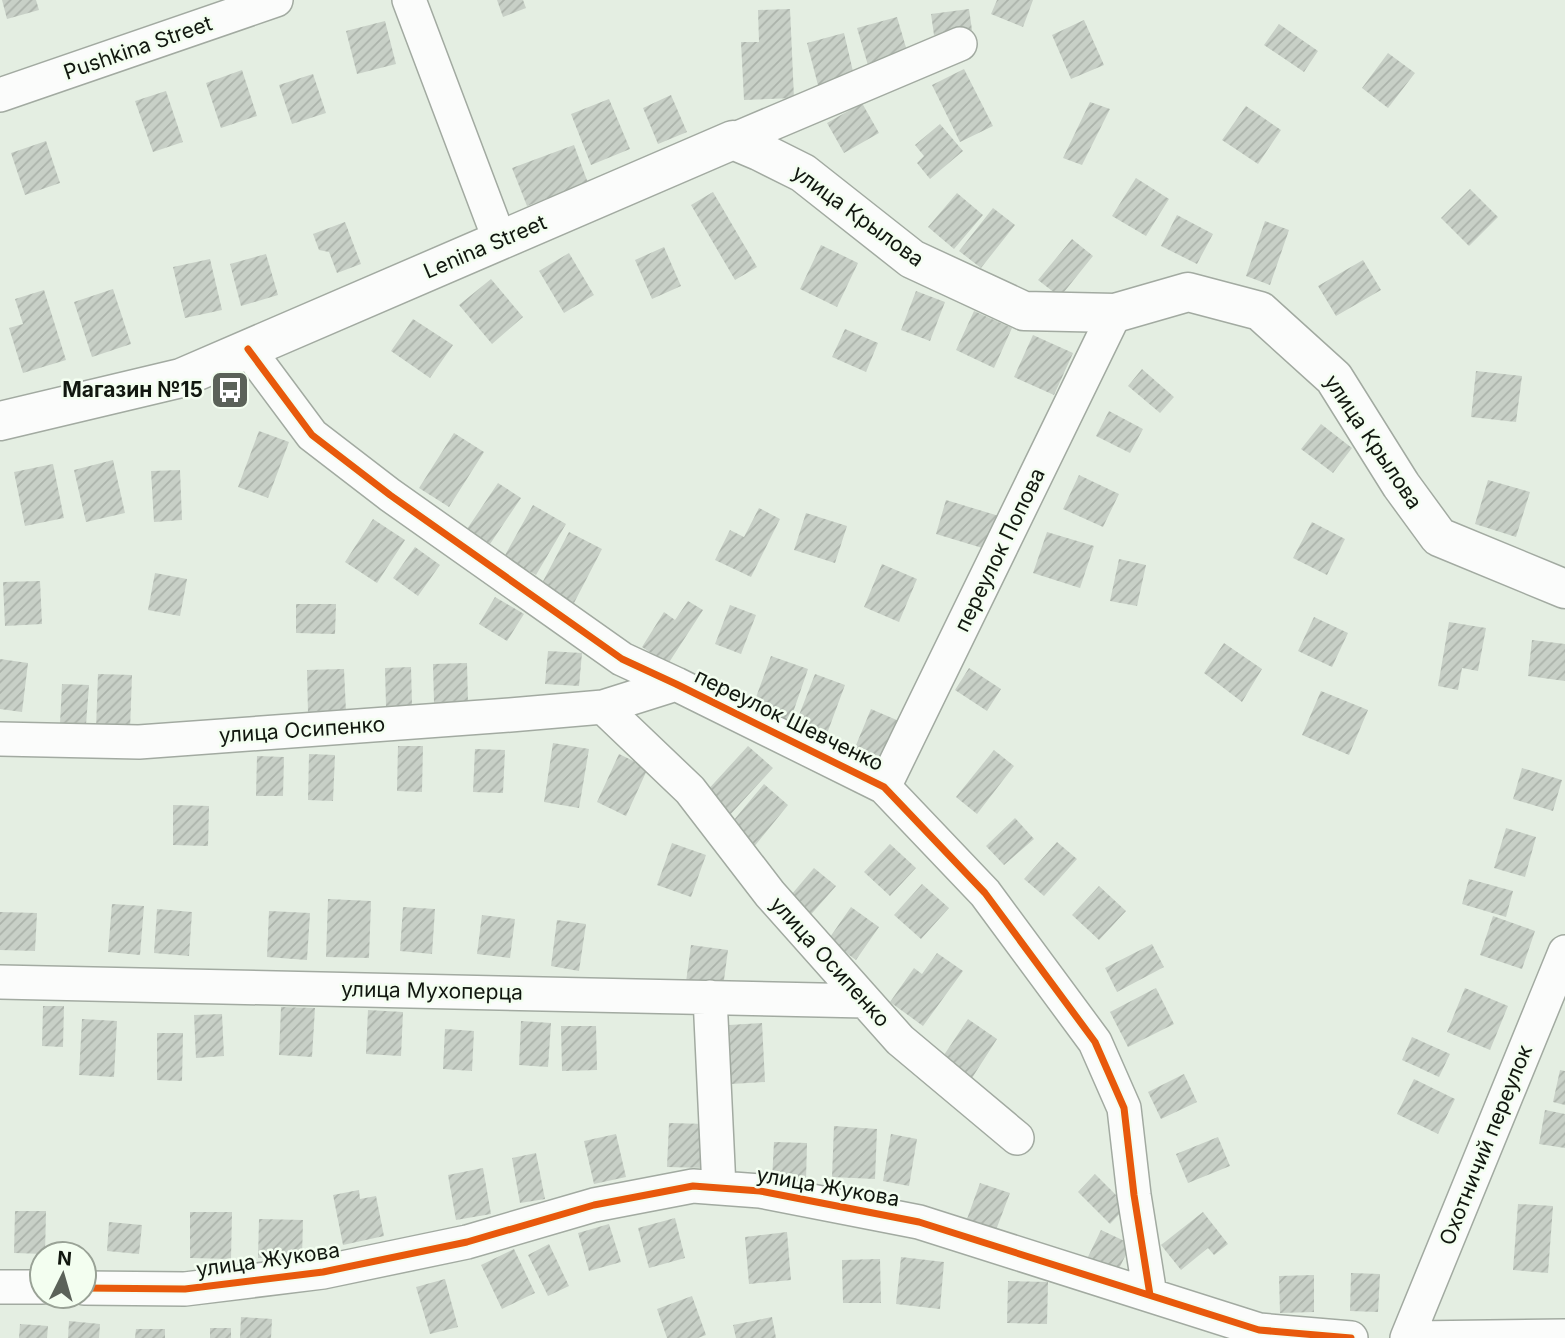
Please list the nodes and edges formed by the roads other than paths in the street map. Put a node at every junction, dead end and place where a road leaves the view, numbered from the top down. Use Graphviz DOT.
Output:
graph roads {
  1 [pos="276,0"];
  2 [pos="409,0"];
  3 [pos="960,44"];
  4 [pos="0,95"];
  5 [pos="733,140"];
  6 [pos="500,241"];
  7 [pos="1115,313"];
  8 [pos="248,349"];
  9 [pos="0,421"];
  10 [pos="1565,589"];
  11 [pos="676,684"];
  12 [pos="603,708"];
  13 [pos="0,739"];
  14 [pos="884,787"];
  15 [pos="1565,952"];
  16 [pos="0,982"];
  17 [pos="710,997"];
  18 [pos="865,1001"];
  19 [pos="1017,1138"];
  20 [pos="719,1188"];
  21 [pos="0,1287"];
  22 [pos="28,1287"];
  23 [pos="98,1288"];
  24 [pos="1150,1296"];
  25 [pos="1565,1336"];
  26 [pos="1329,1337"];
  27 [pos="1407,1338"];
  28 [pos="1414,1338"];
  1 -- 4 [label="street, Pushkina Street"];
  2 -- 6 [label="street"];
  3 -- 5 [label="street, Lenina Street"];
  5 -- 6 [label="street, Lenina Street"];
  5 -- 7 [label="street, улица Крылова"];
  6 -- 8 [label="street, Lenina Street"];
  7 -- 10 [label="street, улица Крылова"];
  7 -- 14 [label="street, переулок Попова"];
  8 -- 9 [label="street, Lenina Street"];
  8 -- 11 [label="street, переулок Шевченко"];
  11 -- 12 [label="street, улица Осипенко"];
  11 -- 14 [label="street, переулок Шевченко"];
  12 -- 13 [label="street, улица Осипенко"];
  12 -- 18 [label="street, улица Осипенко"];
  14 -- 24 [label="street, переулок Шевченко"];
  15 -- 27 [label="street, Охотничий переулок"];
  16 -- 17 [label="street, улица Мухоперца"];
  17 -- 18 [label="street, улица Мухоперца"];
  17 -- 20 [label="street"];
  18 -- 19 [label="street, улица Осипенко"];
  20 -- 23 [label="street, улица Жукова"];
  20 -- 24 [label="street, улица Жукова"];
  21 -- 22 [label="street"];
  24 -- 26 [label="street, улица Жукова"];
  25 -- 28 [label="street"];
}
